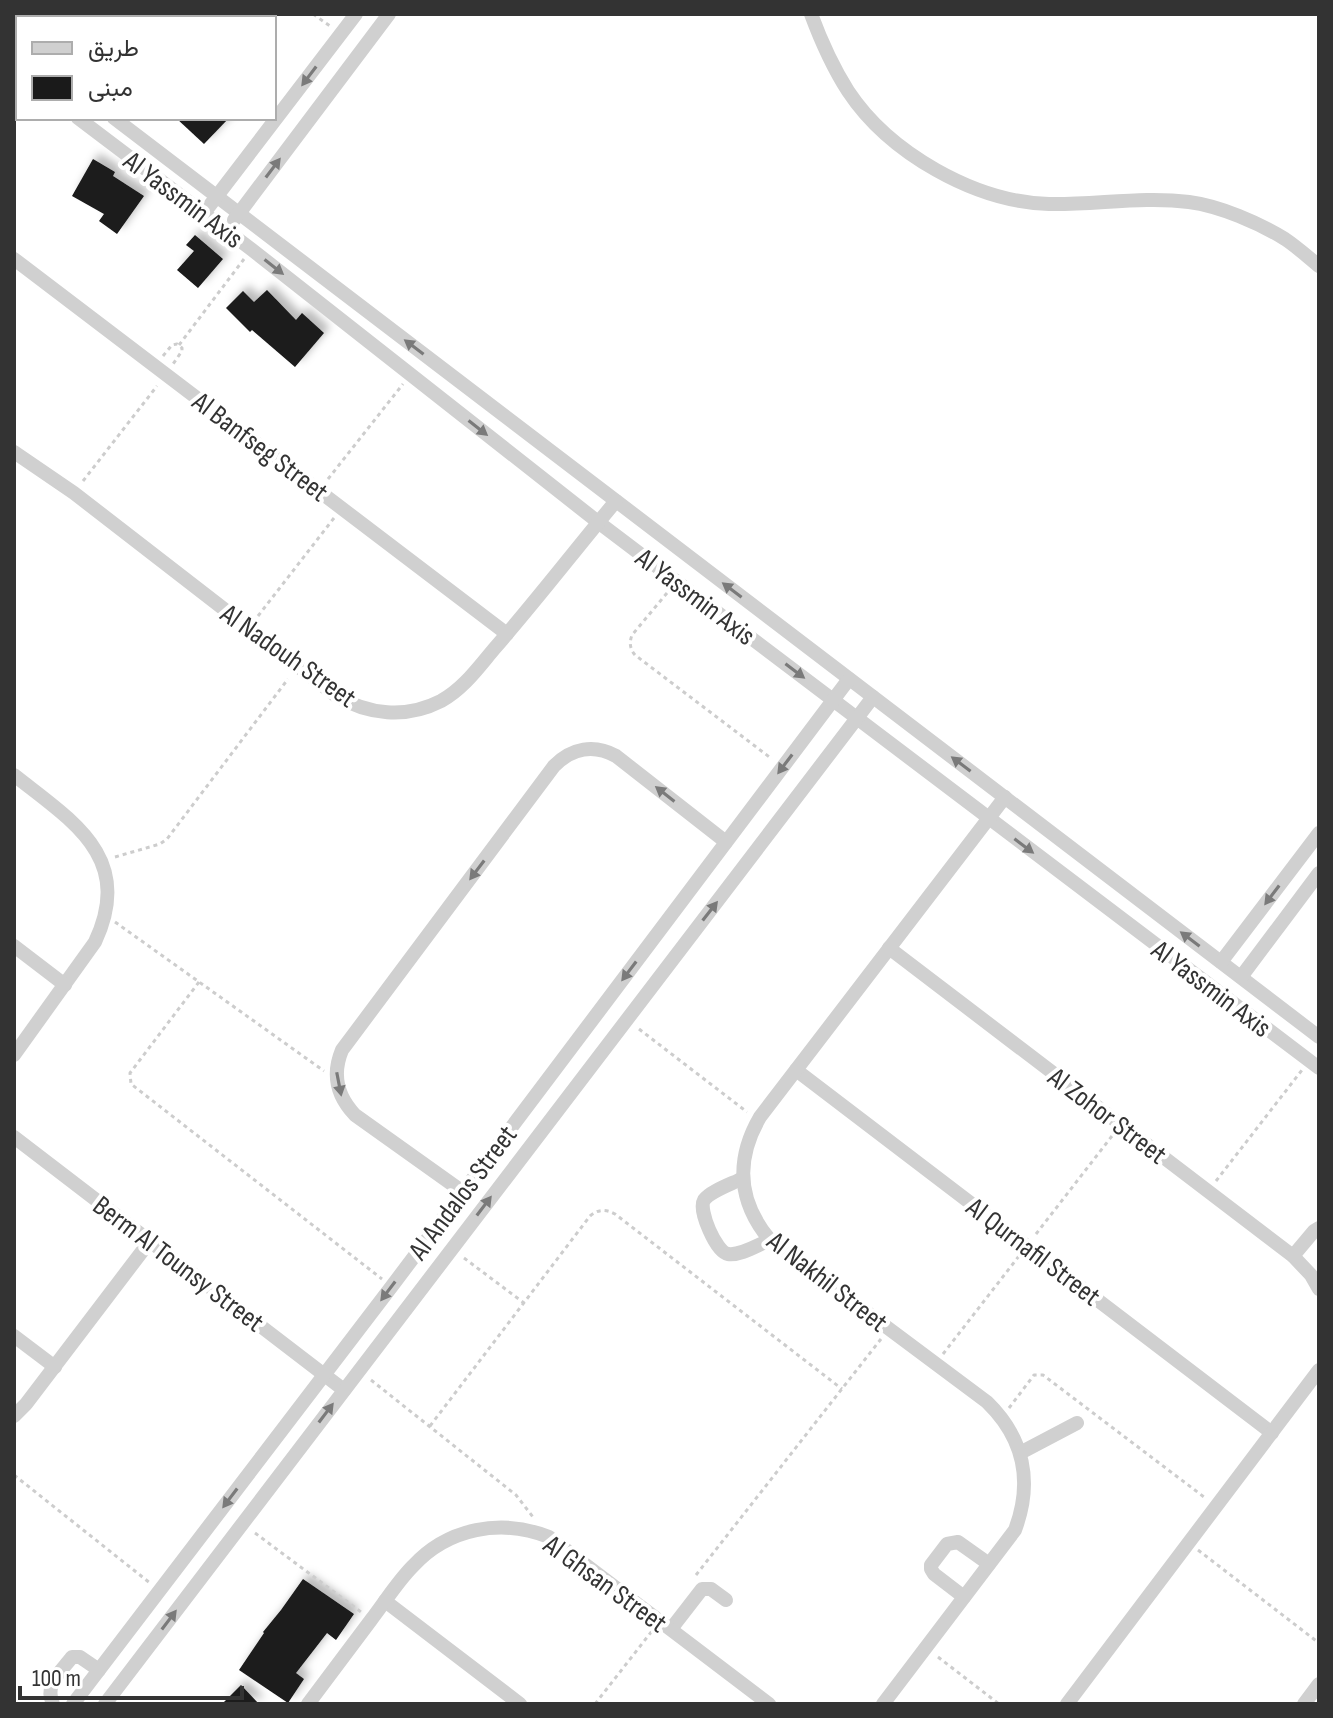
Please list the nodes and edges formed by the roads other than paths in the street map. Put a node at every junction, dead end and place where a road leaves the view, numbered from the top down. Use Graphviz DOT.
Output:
graph roads {
  1 [pos="356,14"];
  2 [pos="389,14"];
  3 [pos="811,14"];
  4 [pos="276,119"];
  5 [pos="81,120"];
  6 [pos="117,120"];
  7 [pos="276,120"];
  8 [pos="217,197"];
  9 [pos="204,213"];
  10 [pos="238,214"];
  11 [pos="226,230"];
  12 [pos="14,259"];
  13 [pos="1319,266"];
  14 [pos="14,452"];
  15 [pos="616,501"];
  16 [pos="598,522"];
  17 [pos="507,634"];
  18 [pos="849,679"];
  19 [pos="873,697"];
  20 [pos="833,700"];
  21 [pos="856,718"];
  22 [pos="14,775"];
  23 [pos="1005,797"];
  24 [pos="988,819"];
  25 [pos="1319,833"];
  26 [pos="726,842"];
  27 [pos="1319,873"];
  28 [pos="14,946"];
  29 [pos="889,948"];
  30 [pos="1221,962"];
  31 [pos="1241,977"];
  32 [pos="65,985"];
  33 [pos="1319,1037"];
  34 [pos="14,1055"];
  35 [pos="1314,1064"];
  36 [pos="796,1070"];
  37 [pos="14,1137"];
  38 [pos="743,1178"];
  39 [pos="463,1192"];
  40 [pos="1319,1228"];
  41 [pos="770,1240"];
  42 [pos="150,1241"];
  43 [pos="1293,1256"];
  44 [pos="1319,1289"];
  45 [pos="14,1336"];
  46 [pos="55,1367"];
  47 [pos="1319,1370"];
  48 [pos="324,1374"];
  49 [pos="344,1390"];
  50 [pos="14,1416"];
  51 [pos="1077,1423"];
  52 [pos="1272,1433"];
  53 [pos="1020,1453"];
  54 [pos="989,1564"];
  55 [pos="964,1597"];
  56 [pos="726,1600"];
  57 [pos="385,1601"];
  58 [pos="666,1625"];
  59 [pos="99,1670"];
  60 [pos="1319,1684"];
  61 [pos="53,1704"];
  62 [pos="73,1704"];
  63 [pos="105,1704"];
  64 [pos="308,1704"];
  65 [pos="520,1704"];
  66 [pos="769,1704"];
  67 [pos="883,1704"];
  68 [pos="1067,1704"];
  69 [pos="1304,1704"];
  1 -- 4 [label="street, one-way"];
  10 -- 2 [label="street, one-way"];
  3 -- 13 [label="street"];
  5 -- 9 [label="street, Al Yassmin Axis"];
  6 -- 8 [label="street, Al Yassmin Axis"];
  7 -- 8 [label="street, one-way"];
  8 -- 9 [label="street"];
  8 -- 10 [label="street, Al Yassmin Axis"];
  9 -- 11 [label="street, Al Yassmin Axis"];
  10 -- 11 [label="street"];
  15 -- 10 [label="street, Al Yassmin Axis, one-way"];
  11 -- 16 [label="street, Al Yassmin Axis, one-way"];
  12 -- 17 [label="street, Al Banfseg Street"];
  14 -- 17 [label="street, Al Nadouh Street"];
  15 -- 16 [label="street, Al Nadouh Street"];
  18 -- 15 [label="street, Al Yassmin Axis, one-way"];
  16 -- 17 [label="street, Al Nadouh Street"];
  16 -- 20 [label="street, Al Yassmin Axis, one-way"];
  18 -- 19 [label="street, Al Yassmin Axis"];
  18 -- 20 [label="street, Al Andalos Street"];
  19 -- 21 [label="street, Al Andalos Street"];
  23 -- 19 [label="street, Al Yassmin Axis, one-way"];
  20 -- 21 [label="street, Al Yassmin Axis"];
  20 -- 26 [label="street, Al Andalos Street, one-way"];
  21 -- 24 [label="street, Al Yassmin Axis"];
  49 -- 21 [label="street, Al Andalos Street, one-way"];
  22 -- 32 [label="street"];
  23 -- 24 [label="street, Al Nakhil Street"];
  30 -- 23 [label="street, Al Yassmin Axis, one-way"];
  24 -- 29 [label="street, Al Nakhil Street"];
  24 -- 35 [label="street, Al Yassmin Axis, one-way"];
  25 -- 30 [label="street, one-way"];
  26 -- 39 [label="street, Al Andalos Street, one-way"];
  26 -- 39 [label="street, one-way"];
  27 -- 31 [label="street"];
  28 -- 32 [label="street"];
  29 -- 36 [label="street, Al Nakhil Street"];
  29 -- 43 [label="street, Al Zohor Street"];
  30 -- 31 [label="street, Al Yassmin Axis"];
  31 -- 33 [label="street, Al Yassmin Axis"];
  32 -- 34 [label="street"];
  36 -- 38 [label="street, Al Nakhil Street"];
  36 -- 52 [label="street, Al Qurnafil Street"];
  37 -- 42 [label="street, Berm Al Tounsy Street"];
  38 -- 41 [label="street, Al Nakhil Street"];
  38 -- 41 [label="street"];
  39 -- 48 [label="street, Al Andalos Street, one-way"];
  40 -- 43 [label="street"];
  41 -- 53 [label="street, Al Nakhil Street"];
  42 -- 46 [label="street"];
  42 -- 48 [label="street, Berm Al Tounsy Street"];
  43 -- 44 [label="street, Al Zohor Street"];
  45 -- 46 [label="street"];
  46 -- 50 [label="street"];
  47 -- 52 [label="street"];
  48 -- 49 [label="street, Berm Al Tounsy Street"];
  48 -- 59 [label="street, Al Andalos Street, one-way"];
  63 -- 49 [label="street, Al Andalos Street, one-way"];
  51 -- 53 [label="street"];
  52 -- 68 [label="street"];
  53 -- 54 [label="street, Al Nakhil Street"];
  54 -- 55 [label="street, Al Nakhil Street"];
  54 -- 55 [label="street"];
  55 -- 67 [label="street, Al Nakhil Street"];
  56 -- 58 [label="street"];
  57 -- 58 [label="street, Al Ghsan Street"];
  57 -- 64 [label="street, Al Ghsan Street"];
  57 -- 65 [label="street"];
  58 -- 66 [label="street, Al Ghsan Street"];
  59 -- 61 [label="street"];
  59 -- 62 [label="street, Al Andalos Street"];
  60 -- 69 [label="street"];
}
